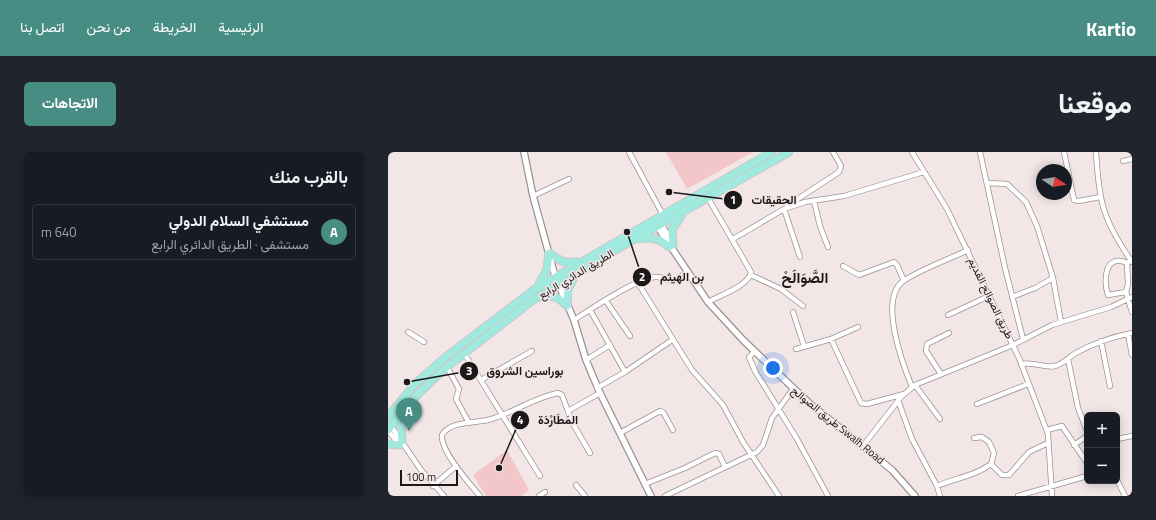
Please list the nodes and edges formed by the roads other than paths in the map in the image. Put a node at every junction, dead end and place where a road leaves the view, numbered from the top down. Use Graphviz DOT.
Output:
graph roads {
  1 [pos="524,152"];
  2 [pos="629,152"];
  3 [pos="772,152"];
  4 [pos="789,152"];
  5 [pos="833,152"];
  6 [pos="912,152"];
  7 [pos="980,152"];
  8 [pos="1064,152"];
  9 [pos="1096,152"];
  10 [pos="1132,159"];
  11 [pos="1123,161"];
  12 [pos="924,172"];
  13 [pos="569,179"];
  14 [pos="988,183"];
  15 [pos="533,196"];
  16 [pos="1100,197"];
  17 [pos="708,198"];
  18 [pos="814,201"];
  19 [pos="784,209"];
  20 [pos="685,212"];
  21 [pos="658,221"];
  22 [pos="733,239"];
  23 [pos="627,244"];
  24 [pos="671,246"];
  25 [pos="828,247"];
  26 [pos="968,250"];
  27 [pos="549,253"];
  28 [pos="800,257"];
  29 [pos="580,262"];
  30 [pos="1130,262"];
  31 [pos="843,266"];
  32 [pos="580,270"];
  33 [pos="688,272"];
  34 [pos="751,274"];
  35 [pos="555,276"];
  36 [pos="1053,278"];
  37 [pos="904,281"];
  38 [pos="638,283"];
  39 [pos="558,284"];
  40 [pos="535,290"];
  41 [pos="1126,292"];
  42 [pos="989,296"];
  43 [pos="1012,297"];
  44 [pos="1132,297"];
  45 [pos="533,300"];
  46 [pos="1127,300"];
  47 [pos="606,301"];
  48 [pos="708,302"];
  49 [pos="567,306"];
  50 [pos="803,306"];
  51 [pos="590,310"];
  52 [pos="793,312"];
  53 [pos="1132,312"];
  54 [pos="948,315"];
  55 [pos="574,320"];
  56 [pos="1061,322"];
  57 [pos="858,326"];
  58 [pos="408,332"];
  59 [pos="949,333"];
  60 [pos="1130,334"];
  61 [pos="630,336"];
  62 [pos="831,339"];
  63 [pos="1023,339"];
  64 [pos="672,340"];
  65 [pos="1101,341"];
  66 [pos="424,342"];
  67 [pos="1013,345"];
  68 [pos="610,346"];
  69 [pos="804,346"];
  70 [pos="796,349"];
  71 [pos="532,351"];
  72 [pos="754,352"];
  73 [pos="464,353"];
  74 [pos="1132,355"];
  75 [pos="1068,359"];
  76 [pos="586,360"];
  77 [pos="1021,364"];
  78 [pos="447,367"];
  79 [pos="625,372"];
  80 [pos="941,374"];
  81 [pos="481,380"];
  82 [pos="1028,384"];
  83 [pos="914,386"];
  84 [pos="1110,386"];
  85 [pos="793,389"];
  86 [pos="599,390"];
  87 [pos="904,394"];
  88 [pos="403,398"];
  89 [pos="898,400"];
  90 [pos="411,401"];
  91 [pos="977,404"];
  92 [pos="388,407"];
  93 [pos="777,409"];
  94 [pos="568,411"];
  95 [pos="503,415"];
  96 [pos="388,416"];
  97 [pos="940,419"];
  98 [pos="469,423"];
  99 [pos="1084,423"];
  100 [pos="389,427"];
  101 [pos="673,430"];
  102 [pos="1047,430"];
  103 [pos="620,433"];
  104 [pos="1132,436"];
  105 [pos="974,438"];
  106 [pos="1084,438"];
  107 [pos="1120,439"];
  108 [pos="1048,443"];
  109 [pos="388,444"];
  110 [pos="402,445"];
  111 [pos="1074,445"];
  112 [pos="863,446"];
  113 [pos="590,453"];
  114 [pos="753,455"];
  115 [pos="1084,459"];
  116 [pos="991,464"];
  117 [pos="456,466"];
  118 [pos="725,467"];
  119 [pos="540,476"];
  120 [pos="1084,477"];
  121 [pos="646,484"];
  122 [pos="1119,484"];
  123 [pos="433,486"];
  124 [pos="576,486"];
  125 [pos="937,486"];
  126 [pos="1051,487"];
  127 [pos="545,492"];
  128 [pos="444,496"];
  129 [pos="480,496"];
  130 [pos="539,496"];
  131 [pos="585,496"];
  132 [pos="651,496"];
  133 [pos="665,496"];
  134 [pos="779,496"];
  135 [pos="828,496"];
  136 [pos="915,496"];
  137 [pos="940,496"];
  138 [pos="1018,496"];
  139 [pos="1052,496"];
  140 [pos="1125,496"];
  1 -- 15 [label="street"];
  2 -- 21 [label="street"];
  3 -- 21 [label="main road, الطريق الدائري الرابع"];
  4 -- 17 [label="main road, الطريق الدائري الرابع"];
  5 -- 19 [label="street"];
  6 -- 12 [label="street, طريق الصوالح القديم"];
  7 -- 14 [label="street"];
  8 -- 16 [label="street"];
  9 -- 16 [label="street"];
  10 -- 11 [label="street"];
  12 -- 18 [label="street"];
  12 -- 26 [label="street, طريق الصوالح القديم"];
  13 -- 15 [label="street"];
  14 -- 36 [label="street"];
  14 -- 43 [label="street"];
  15 -- 27 [label="street"];
  16 -- 30 [label="street"];
  17 -- 20 [label="main road, الطريق الدائري الرابع"];
  17 -- 22 [label="street"];
  18 -- 19 [label="street"];
  18 -- 25 [label="street"];
  19 -- 22 [label="street"];
  19 -- 28 [label="street"];
  20 -- 21 [label="main road, الطريق الدائري الرابع"];
  20 -- 24 [label="main road"];
  21 -- 23 [label="main road, الطريق الدائري الرابع"];
  21 -- 24 [label="street, طريق الصوالح Swalh Road"];
  21 -- 29 [label="main road, الطريق الدائري الرابع"];
  22 -- 34 [label="street"];
  23 -- 24 [label="main road"];
  23 -- 32 [label="main road, الطريق الدائري الرابع"];
  24 -- 33 [label="street, طريق الصوالح Swalh Road"];
  26 -- 37 [label="street"];
  26 -- 42 [label="street, طريق الصوالح القديم"];
  27 -- 29 [label="main road"];
  27 -- 35 [label="street"];
  27 -- 40 [label="main road"];
  29 -- 35 [label="main road, الطريق الدائري الرابع"];
  30 -- 41 [label="street"];
  30 -- 41 [label="street"];
  31 -- 37 [label="street"];
  32 -- 39 [label="main road, الطريق الدائري الرابع"];
  32 -- 49 [label="main road"];
  33 -- 38 [label="street"];
  33 -- 48 [label="street, طريق الصوالح Swalh Road"];
  34 -- 48 [label="street"];
  34 -- 50 [label="street"];
  35 -- 39 [label="street"];
  35 -- 40 [label="main road, الطريق الدائري الرابع"];
  36 -- 43 [label="street"];
  36 -- 56 [label="street"];
  37 -- 83 [label="street"];
  38 -- 47 [label="street"];
  38 -- 64 [label="street"];
  39 -- 45 [label="main road, الطريق الدائري الرابع"];
  39 -- 49 [label="street"];
  40 -- 88 [label="main road, الطريق الدائري الرابع"];
  41 -- 46 [label="street"];
  42 -- 54 [label="street"];
  42 -- 67 [label="street, طريق الصوالح القديم"];
  43 -- 63 [label="street"];
  44 -- 46 [label="street"];
  45 -- 49 [label="main road"];
  45 -- 73 [label="main road, الطريق الدائري الرابع"];
  46 -- 53 [label="street"];
  46 -- 56 [label="street"];
  47 -- 51 [label="street"];
  47 -- 61 [label="street"];
  48 -- 72 [label="street, طريق الصوالح Swalh Road"];
  49 -- 55 [label="street"];
  51 -- 55 [label="street"];
  51 -- 68 [label="street"];
  52 -- 69 [label="street"];
  55 -- 76 [label="street"];
  56 -- 63 [label="street"];
  57 -- 62 [label="street"];
  58 -- 66 [label="street"];
  59 -- 80 [label="street"];
  60 -- 65 [label="street"];
  60 -- 74 [label="street"];
  62 -- 69 [label="street"];
  62 -- 87 [label="street"];
  63 -- 67 [label="street"];
  64 -- 79 [label="street"];
  64 -- 114 [label="street"];
  65 -- 75 [label="street"];
  65 -- 84 [label="street"];
  67 -- 77 [label="street"];
  67 -- 80 [label="street, طريق الصوالح القديم"];
  68 -- 76 [label="street"];
  68 -- 79 [label="street"];
  69 -- 70 [label="street"];
  71 -- 81 [label="street"];
  72 -- 85 [label="street, طريق الصوالح Swalh Road"];
  72 -- 93 [label="street"];
  73 -- 78 [label="main road, الطريق الدائري الرابع"];
  73 -- 81 [label="street"];
  75 -- 77 [label="street"];
  75 -- 99 [label="street"];
  76 -- 86 [label="street"];
  77 -- 82 [label="street"];
  78 -- 90 [label="main road, الطريق الدائري الرابع"];
  78 -- 98 [label="street"];
  79 -- 86 [label="street"];
  80 -- 83 [label="street, طريق الصوالح القديم"];
  81 -- 95 [label="street"];
  82 -- 91 [label="street"];
  82 -- 102 [label="street"];
  83 -- 87 [label="street, طريق الصوالح القديم"];
  83 -- 97 [label="street"];
  85 -- 93 [label="street"];
  85 -- 112 [label="street, طريق الصوالح Swalh Road"];
  86 -- 94 [label="street"];
  86 -- 103 [label="street"];
  87 -- 89 [label="street, طريق الصوالح القديم"];
  88 -- 92 [label="main road"];
  88 -- 96 [label="main road, الطريق الدائري الرابع"];
  89 -- 112 [label="street, طريق الصوالح القديم"];
  89 -- 125 [label="street"];
  90 -- 100 [label="main road, الطريق الدائري الرابع"];
  90 -- 110 [label="main road"];
  93 -- 114 [label="street"];
  93 -- 135 [label="street"];
  94 -- 95 [label="street"];
  94 -- 113 [label="street"];
  95 -- 98 [label="street"];
  95 -- 119 [label="street"];
  98 -- 117 [label="street"];
  100 -- 110 [label="street"];
  101 -- 103 [label="street"];
  102 -- 108 [label="street"];
  102 -- 111 [label="street"];
  103 -- 121 [label="street"];
  104 -- 107 [label="street"];
  105 -- 116 [label="street"];
  106 -- 111 [label="street"];
  108 -- 116 [label="street"];
  108 -- 126 [label="street"];
  109 -- 110 [label="main road"];
  110 -- 123 [label="street"];
  111 -- 115 [label="street"];
  112 -- 136 [label="street, طريق الصوالح Swalh Road"];
  114 -- 118 [label="street"];
  114 -- 134 [label="street"];
  116 -- 125 [label="street"];
  117 -- 123 [label="street"];
  117 -- 129 [label="street"];
  118 -- 121 [label="street"];
  118 -- 133 [label="street"];
  120 -- 126 [label="street"];
  121 -- 132 [label="street"];
  122 -- 140 [label="street"];
  123 -- 128 [label="street"];
  124 -- 131 [label="street"];
  125 -- 137 [label="street"];
  126 -- 138 [label="street"];
  126 -- 139 [label="street"];
  127 -- 130 [label="street"];
}
